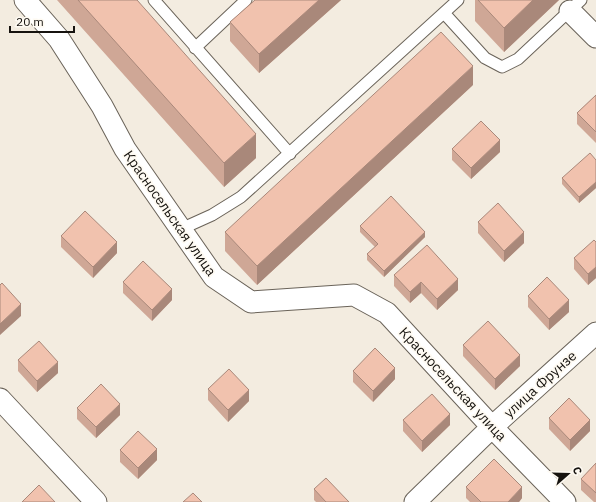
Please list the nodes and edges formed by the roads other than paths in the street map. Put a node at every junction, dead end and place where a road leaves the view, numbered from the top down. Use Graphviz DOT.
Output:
graph roads {
  1 [pos="25,0"];
  2 [pos="154,0"];
  3 [pos="246,0"];
  4 [pos="458,0"];
  5 [pos="576,5"];
  6 [pos="444,13"];
  7 [pos="596,37"];
  8 [pos="195,48"];
  9 [pos="290,154"];
  10 [pos="181,229"];
  11 [pos="596,333"];
  12 [pos="0,399"];
  13 [pos="492,427"];
  14 [pos="96,502"];
  15 [pos="415,502"];
  16 [pos="565,502"];
  1 -- 10 [label="street, Красносельская улица"];
  2 -- 8 [label="lane"];
  3 -- 8 [label="lane"];
  4 -- 6 [label="lane"];
  5 -- 6 [label="lane"];
  5 -- 7 [label="street"];
  6 -- 9 [label="lane"];
  8 -- 9 [label="lane"];
  9 -- 10 [label="lane"];
  10 -- 13 [label="street, Красносельская улица"];
  11 -- 13 [label="street, улица Фрунзе"];
  12 -- 14 [label="street"];
  13 -- 15 [label="street, улица Фрунзе"];
  13 -- 16 [label="street, Красносельская улица"];
}
